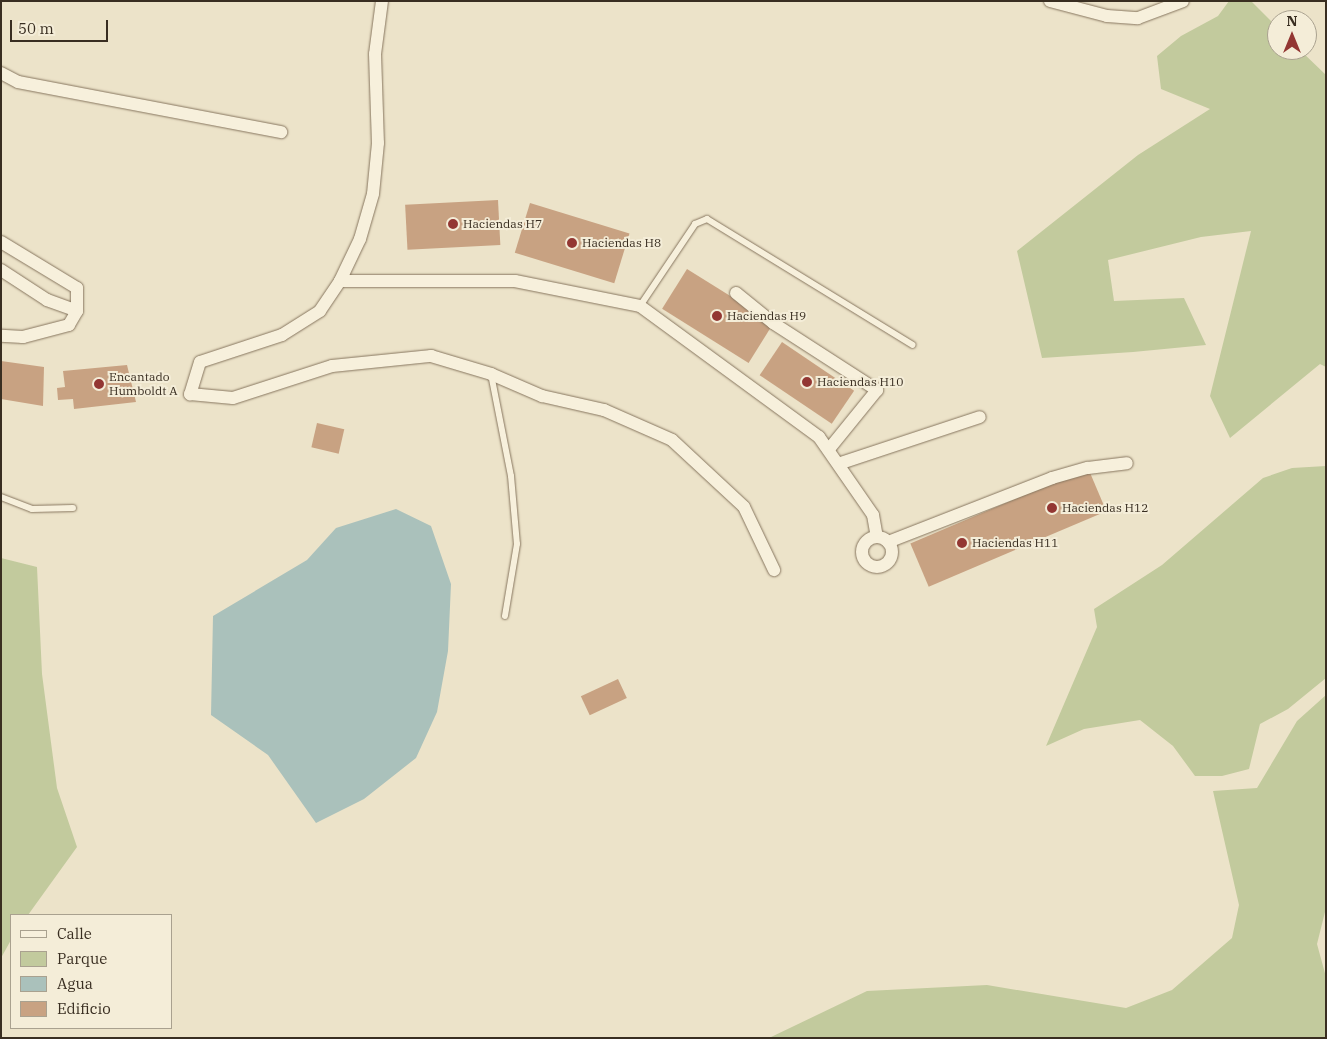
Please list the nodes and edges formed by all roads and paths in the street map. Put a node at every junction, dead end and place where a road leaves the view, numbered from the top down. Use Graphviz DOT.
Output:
graph roads {
  1 [pos="382,1"];
  2 [pos="1050,1"];
  3 [pos="1183,1"];
  4 [pos="1,73"];
  5 [pos="281,132"];
  6 [pos="1,242"];
  7 [pos="1,270"];
  8 [pos="340,281"];
  9 [pos="736,293"];
  10 [pos="640,306"];
  11 [pos="76,311"];
  12 [pos="1,336"];
  13 [pos="913,345"];
  14 [pos="491,374"];
  15 [pos="980,417"];
  16 [pos="829,449"];
  17 [pos="841,463"];
  18 [pos="1126,464"];
  19 [pos="1,497"];
  20 [pos="72,508"];
  21 [pos="774,570"];
  22 [pos="505,616"];
  1 -- 8 [label="street"];
  2 -- 3 [label="street"];
  4 -- 5 [label="street"];
  6 -- 11 [label="street"];
  7 -- 11 [label="street"];
  8 -- 10 [label="street"];
  8 -- 14 [label="street"];
  9 -- 16 [label="street"];
  10 -- 13 [label="lane"];
  10 -- 16 [label="street"];
  11 -- 12 [label="street"];
  14 -- 21 [label="street"];
  14 -- 22 [label="lane"];
  15 -- 17 [label="street"];
  16 -- 17 [label="street"];
  17 -- 18 [label="street"];
  19 -- 20 [label="lane"];
}
